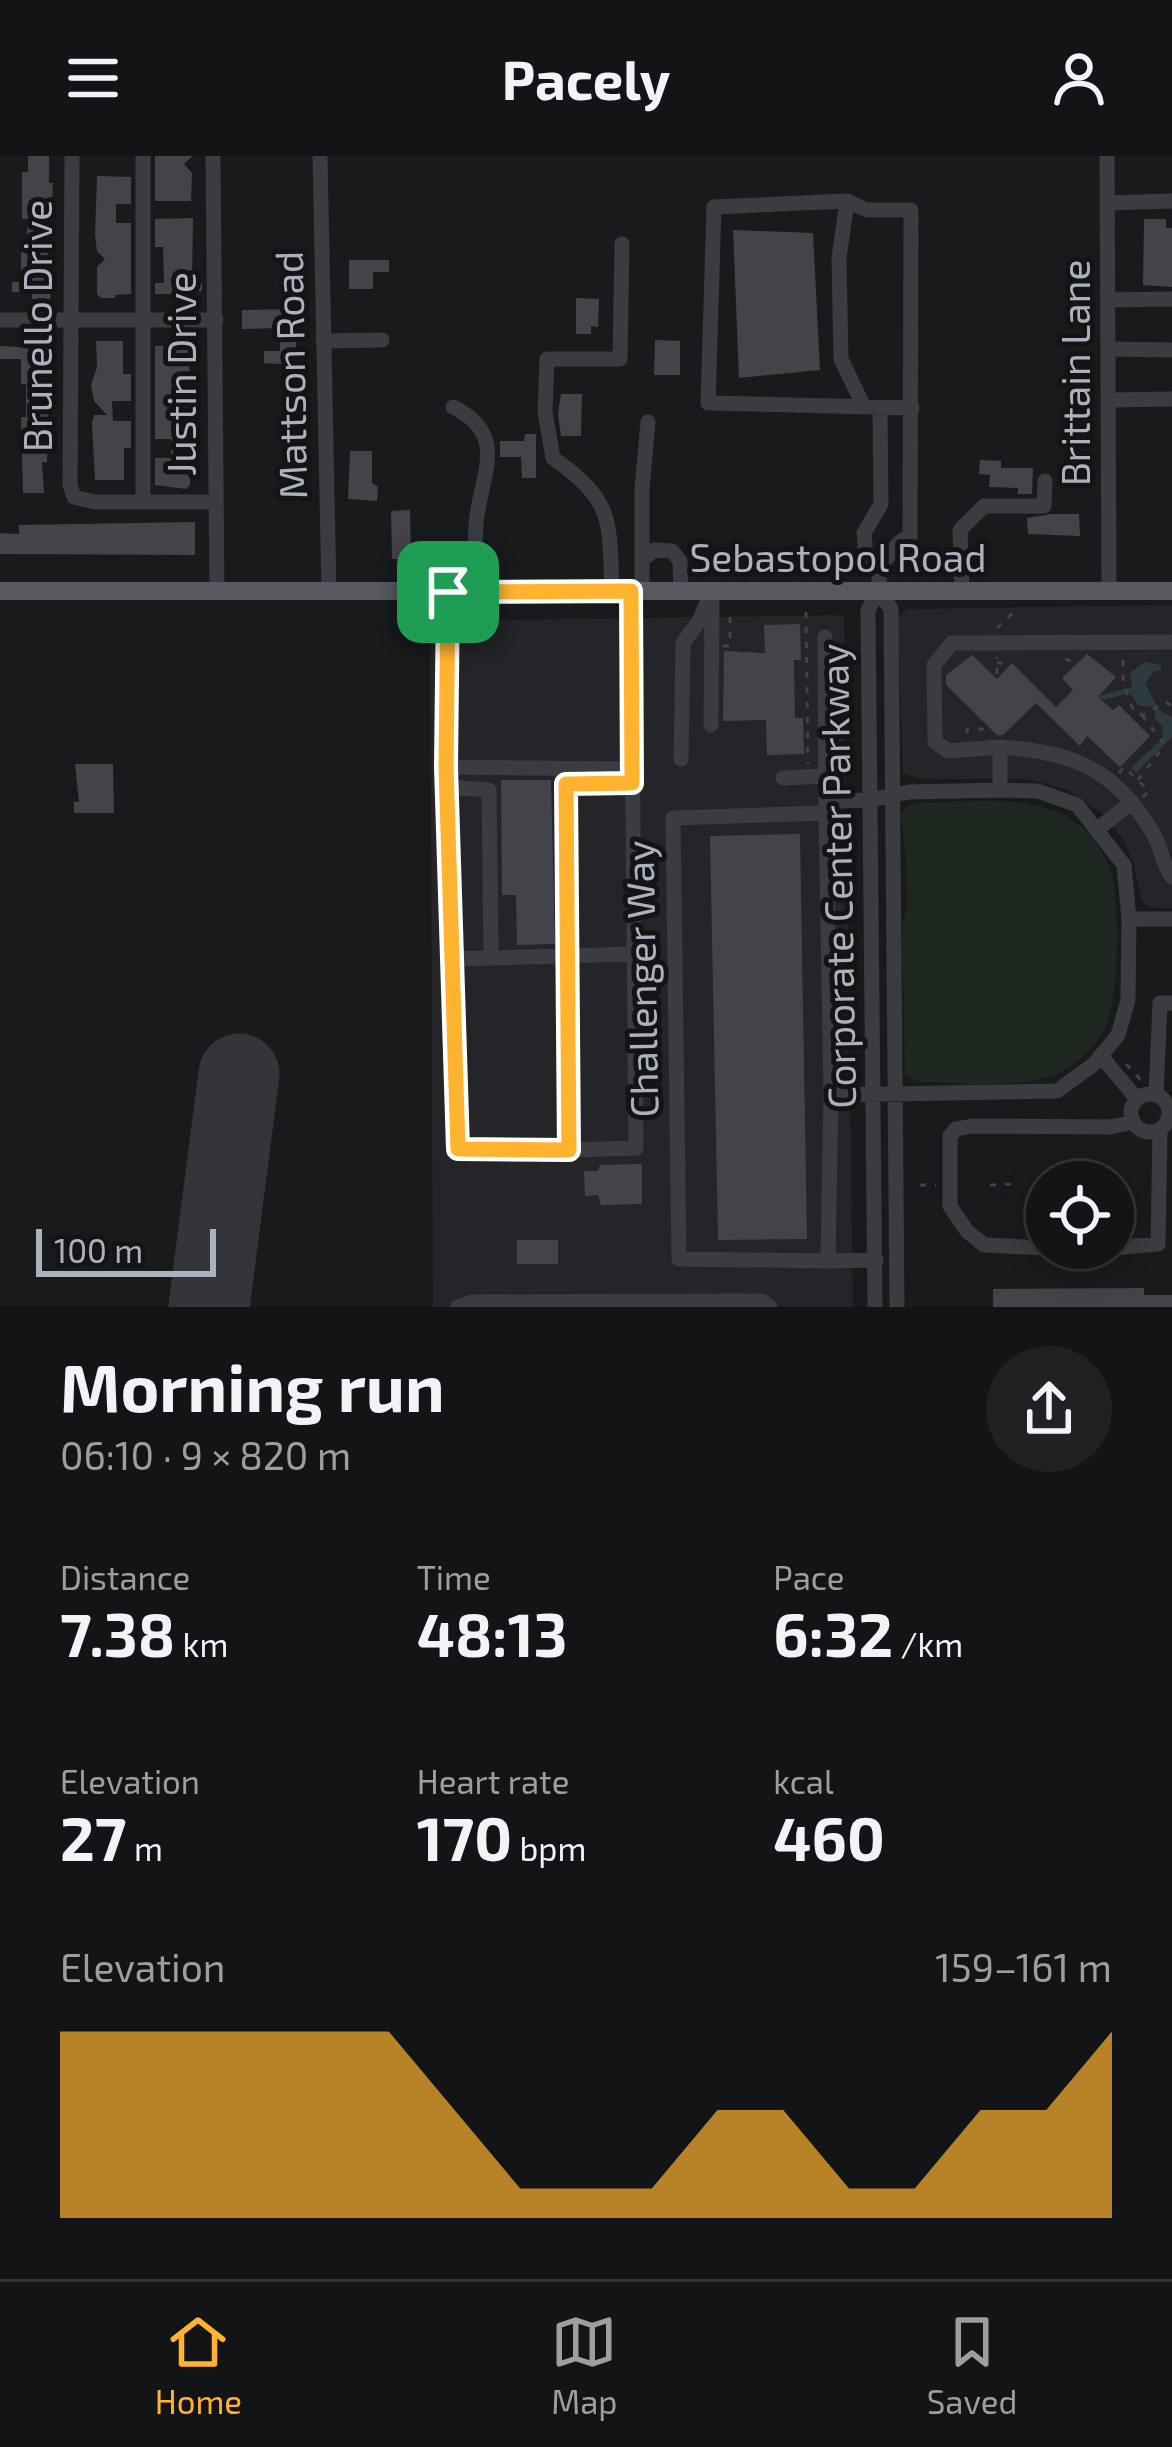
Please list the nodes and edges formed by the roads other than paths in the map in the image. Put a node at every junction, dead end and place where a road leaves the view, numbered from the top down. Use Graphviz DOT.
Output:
graph roads {
  1 [pos="72,156"];
  2 [pos="142,156"];
  3 [pos="213,156"];
  4 [pos="320,156"];
  5 [pos="1107,156"];
  6 [pos="847,201"];
  7 [pos="1172,201"];
  8 [pos="1107,203"];
  9 [pos="622,244"];
  10 [pos="1172,299"];
  11 [pos="1108,300"];
  12 [pos="0,320"];
  13 [pos="71,320"];
  14 [pos="216,320"];
  15 [pos="144,321"];
  16 [pos="382,340"];
  17 [pos="322,341"];
  18 [pos="1108,350"];
  19 [pos="1172,350"];
  20 [pos="1172,399"];
  21 [pos="1110,400"];
  22 [pos="453,407"];
  23 [pos="872,408"];
  24 [pos="912,408"];
  25 [pos="648,422"];
  26 [pos="1045,482"];
  27 [pos="143,502"];
  28 [pos="215,502"];
  29 [pos="642,560"];
  30 [pos="879,565"];
  31 [pos="1109,590"];
  32 [pos="0,591"];
  33 [pos="628,591"];
  34 [pos="681,591"];
  35 [pos="712,591"];
  36 [pos="879,591"];
  37 [pos="962,591"];
  38 [pos="1172,591"];
  39 [pos="217,592"];
  40 [pos="329,592"];
  41 [pos="448,592"];
  42 [pos="478,592"];
  43 [pos="825,637"];
  44 [pos="1172,642"];
  45 [pos="711,724"];
  46 [pos="1000,747"];
  47 [pos="681,759"];
  48 [pos="446,767"];
  49 [pos="823,772"];
  50 [pos="632,776"];
  51 [pos="783,778"];
  52 [pos="447,788"];
  53 [pos="1000,790"];
  54 [pos="892,796"];
  55 [pos="870,800"];
  56 [pos="1132,802"];
  57 [pos="826,807"];
  58 [pos="1099,829"];
  59 [pos="1172,877"];
  60 [pos="1130,919"];
  61 [pos="1172,919"];
  62 [pos="634,954"];
  63 [pos="568,956"];
  64 [pos="491,958"];
  65 [pos="452,959"];
  66 [pos="1172,1003"];
  67 [pos="1101,1056"];
  68 [pos="1153,1086"];
  69 [pos="896,1094"];
  70 [pos="831,1095"];
  71 [pos="873,1095"];
  72 [pos="1137,1099"];
  73 [pos="1133,1122"];
  74 [pos="1160,1130"];
  75 [pos="569,1150"];
  76 [pos="1026,1246"];
  77 [pos="1134,1246"];
  78 [pos="876,1260"];
  79 [pos="828,1261"];
  80 [pos="623,1304"];
  81 [pos="667,1304"];
  82 [pos="458,1307"];
  83 [pos="770,1307"];
  84 [pos="875,1307"];
  85 [pos="897,1307"];
  1 -- 13 [label="street, Brunello Drive"];
  2 -- 15 [label="street"];
  3 -- 14 [label="street, Justin Drive"];
  4 -- 17 [label="street, Mattson Road"];
  5 -- 8 [label="street, Brittain Lane"];
  6 -- 23 [label="street"];
  6 -- 23 [label="street"];
  6 -- 24 [label="street"];
  7 -- 8 [label="street"];
  8 -- 11 [label="street, Brittain Lane"];
  9 -- 33 [label="street"];
  10 -- 11 [label="street"];
  11 -- 18 [label="street, Brittain Lane"];
  12 -- 13 [label="street"];
  13 -- 15 [label="street"];
  13 -- 27 [label="street, Brunello Drive"];
  14 -- 15 [label="street"];
  14 -- 28 [label="street, Justin Drive"];
  15 -- 27 [label="street"];
  16 -- 17 [label="street"];
  17 -- 40 [label="street, Mattson Road"];
  18 -- 19 [label="street"];
  18 -- 21 [label="street, Brittain Lane"];
  20 -- 21 [label="street"];
  21 -- 31 [label="street, Brittain Lane"];
  22 -- 42 [label="street"];
  23 -- 24 [label="street"];
  23 -- 30 [label="street"];
  24 -- 30 [label="street"];
  25 -- 29 [label="street"];
  26 -- 37 [label="street"];
  27 -- 28 [label="street, Brunello Drive"];
  28 -- 39 [label="street, Justin Drive"];
  29 -- 33 [label="street"];
  29 -- 34 [label="street"];
  30 -- 36 [label="street"];
  31 -- 37 [label="main road, Sebastopol Road"];
  31 -- 38 [label="main road, Sebastopol Road"];
  32 -- 39 [label="main road, Sebastopol Road"];
  33 -- 34 [label="main road, Sebastopol Road"];
  33 -- 42 [label="main road, Sebastopol Road"];
  33 -- 50 [label="street"];
  34 -- 35 [label="main road, Sebastopol Road"];
  35 -- 36 [label="main road, Sebastopol Road"];
  35 -- 45 [label="street"];
  35 -- 47 [label="street"];
  36 -- 37 [label="main road, Sebastopol Road"];
  36 -- 54 [label="street, Corporate Center Parkway"];
  36 -- 55 [label="street, Corporate Center Parkway"];
  39 -- 40 [label="main road, Sebastopol Road"];
  40 -- 41 [label="main road, Sebastopol Road"];
  41 -- 42 [label="main road, Sebastopol Road"];
  41 -- 48 [label="street"];
  43 -- 49 [label="street"];
  44 -- 46 [label="street"];
  46 -- 53 [label="street"];
  46 -- 56 [label="street"];
  48 -- 50 [label="street"];
  48 -- 52 [label="street"];
  49 -- 51 [label="street"];
  49 -- 57 [label="street"];
  50 -- 62 [label="street"];
  50 -- 63 [label="street"];
  52 -- 64 [label="street"];
  52 -- 65 [label="street"];
  53 -- 54 [label="street"];
  53 -- 58 [label="street"];
  54 -- 55 [label="street"];
  54 -- 69 [label="street, Corporate Center Parkway"];
  55 -- 57 [label="street"];
  55 -- 71 [label="street, Corporate Center Parkway"];
  56 -- 58 [label="street"];
  56 -- 59 [label="street"];
  57 -- 70 [label="street"];
  57 -- 79 [label="street, Challenger Way"];
  58 -- 60 [label="street"];
  60 -- 61 [label="street"];
  60 -- 67 [label="street"];
  62 -- 63 [label="street"];
  62 -- 75 [label="street"];
  63 -- 64 [label="street"];
  63 -- 75 [label="street"];
  64 -- 65 [label="street"];
  65 -- 75 [label="street"];
  66 -- 68 [label="street"];
  67 -- 69 [label="street"];
  67 -- 72 [label="street"];
  68 -- 72 [label="street"];
  68 -- 74 [label="street"];
  69 -- 71 [label="street"];
  69 -- 85 [label="street, Corporate Center Parkway"];
  70 -- 71 [label="street"];
  70 -- 79 [label="street"];
  71 -- 78 [label="street, Corporate Center Parkway"];
  72 -- 73 [label="street"];
  73 -- 74 [label="street"];
  73 -- 76 [label="street"];
  74 -- 77 [label="street"];
  78 -- 79 [label="street"];
  78 -- 84 [label="street, Corporate Center Parkway"];
  80 -- 81 [label="street"];
  80 -- 82 [label="street"];
  81 -- 83 [label="street"];
}
